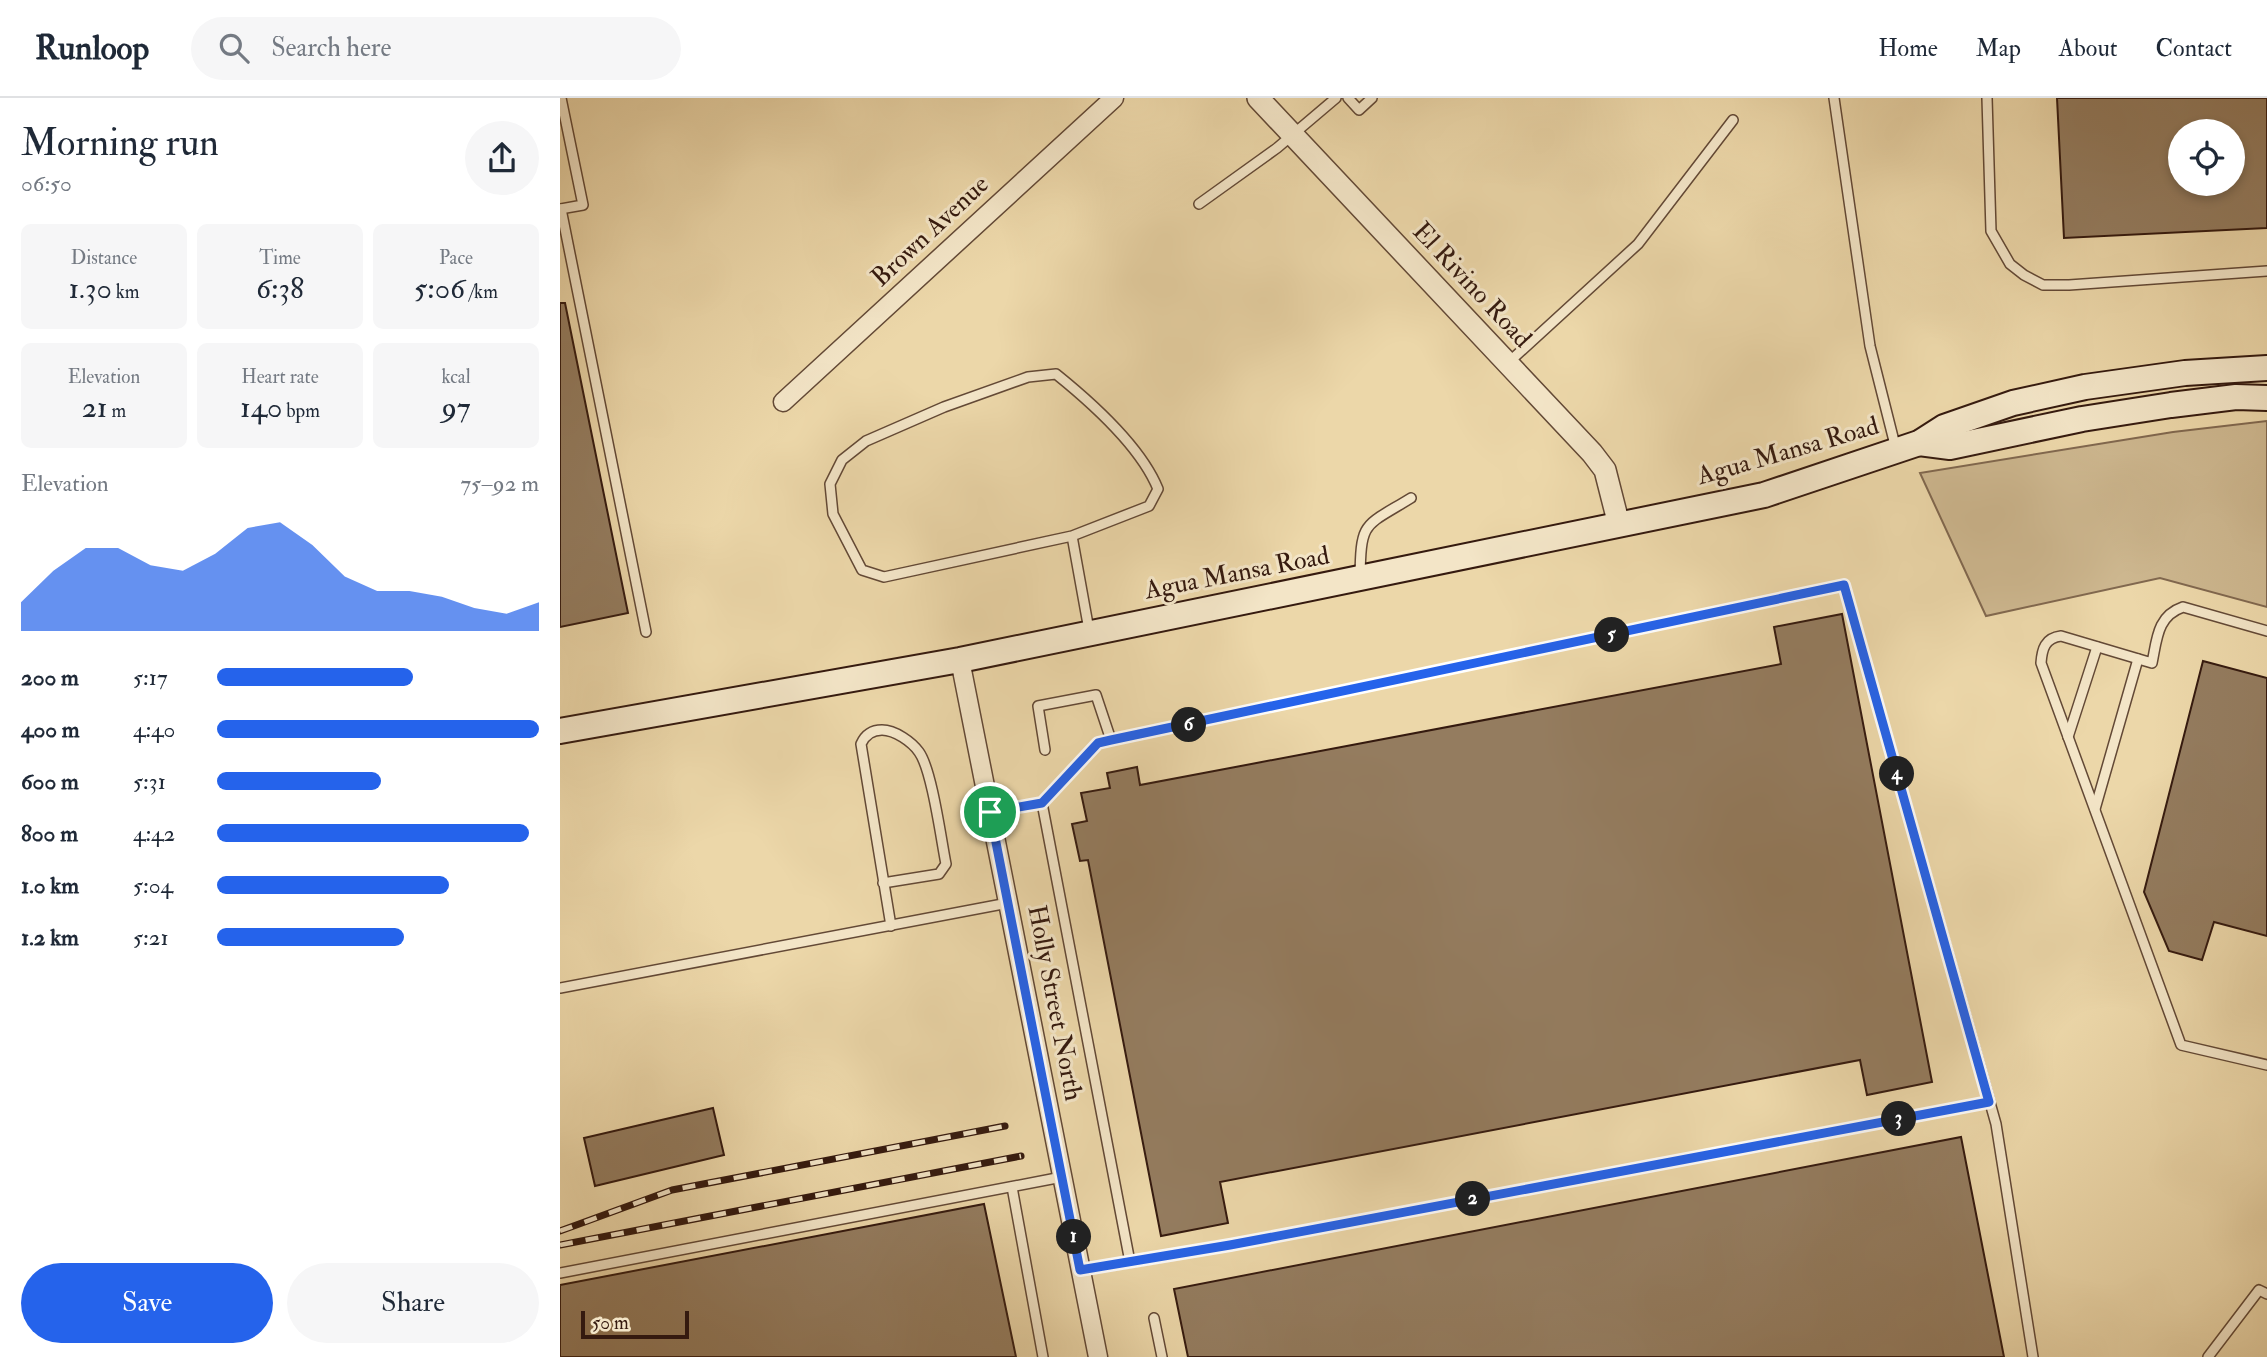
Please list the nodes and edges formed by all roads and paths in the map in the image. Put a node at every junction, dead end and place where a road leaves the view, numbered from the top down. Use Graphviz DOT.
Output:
graph roads {
  1 [pos="561,98"];
  2 [pos="1114,98"];
  3 [pos="1258,98"];
  4 [pos="1336,98"];
  5 [pos="1348,98"];
  6 [pos="1372,98"];
  7 [pos="1834,98"];
  8 [pos="1987,98"];
  9 [pos="1733,120"];
  10 [pos="1292,134"];
  11 [pos="1199,204"];
  12 [pos="560,209"];
  13 [pos="2267,271"];
  14 [pos="1508,363"];
  15 [pos="2267,368"];
  16 [pos="2267,398"];
  17 [pos="783,402"];
  18 [pos="1908,447"];
  19 [pos="1411,498"];
  20 [pos="1619,525"];
  21 [pos="1072,536"];
  22 [pos="1360,579"];
  23 [pos="646,632"];
  24 [pos="1089,632"];
  25 [pos="2267,632"];
  26 [pos="2097,647"];
  27 [pos="2138,659"];
  28 [pos="960,660"];
  29 [pos="560,731"];
  30 [pos="2068,737"];
  31 [pos="1111,740"];
  32 [pos="1045,750"];
  33 [pos="1042,803"];
  34 [pos="2095,809"];
  35 [pos="990,812"];
  36 [pos="883,883"];
  37 [pos="1008,903"];
  38 [pos="891,926"];
  39 [pos="560,988"];
  40 [pos="2267,1065"];
  41 [pos="1989,1102"];
  42 [pos="1062,1177"];
  43 [pos="1012,1187"];
  44 [pos="1130,1262"];
  45 [pos="1080,1270"];
  46 [pos="560,1273"];
  47 [pos="2267,1294"];
  48 [pos="1154,1318"];
  49 [pos="1043,1357"];
  50 [pos="1098,1357"];
  51 [pos="1163,1357"];
  52 [pos="2034,1357"];
  53 [pos="2208,1357"];
  1 -- 12 [label="lane"];
  2 -- 17 [label="street, Brown Avenue"];
  3 -- 10 [label="street, El Rivino Road"];
  4 -- 10 [label="lane"];
  5 -- 6 [label="lane"];
  7 -- 18 [label="lane"];
  8 -- 13 [label="lane"];
  9 -- 14 [label="lane"];
  10 -- 11 [label="lane"];
  10 -- 14 [label="street, El Rivino Road"];
  12 -- 23 [label="lane"];
  14 -- 20 [label="street, El Rivino Road"];
  15 -- 18 [label="main road, Agua Mansa Road"];
  16 -- 18 [label="main road, Agua Mansa Road"];
  18 -- 20 [label="main road, Agua Mansa Road"];
  19 -- 22 [label="lane"];
  20 -- 22 [label="main road, Agua Mansa Road"];
  21 -- 21 [label="lane"];
  21 -- 24 [label="lane"];
  22 -- 24 [label="main road, Agua Mansa Road"];
  24 -- 28 [label="main road, Agua Mansa Road"];
  25 -- 27 [label="lane"];
  26 -- 27 [label="lane"];
  26 -- 30 [label="lane"];
  26 -- 30 [label="lane"];
  27 -- 34 [label="lane"];
  28 -- 29 [label="main road, Agua Mansa Road"];
  28 -- 35 [label="street, Holly Street North"];
  30 -- 34 [label="lane"];
  31 -- 32 [label="lane"];
  31 -- 33 [label="lane"];
  31 -- 41 [label="lane"];
  33 -- 35 [label="lane"];
  33 -- 44 [label="lane"];
  34 -- 40 [label="lane"];
  35 -- 37 [label="street, Holly Street North"];
  36 -- 36 [label="lane"];
  36 -- 38 [label="lane"];
  37 -- 38 [label="lane"];
  37 -- 42 [label="street, Holly Street North"];
  38 -- 39 [label="lane"];
  41 -- 44 [label="lane"];
  41 -- 52 [label="lane"];
  42 -- 43 [label="lane"];
  42 -- 45 [label="street, Holly Street North"];
  43 -- 46 [label="lane"];
  43 -- 49 [label="lane"];
  44 -- 45 [label="lane"];
  45 -- 50 [label="street, Holly Street North"];
  47 -- 53 [label="lane"];
  48 -- 51 [label="lane"];
}
